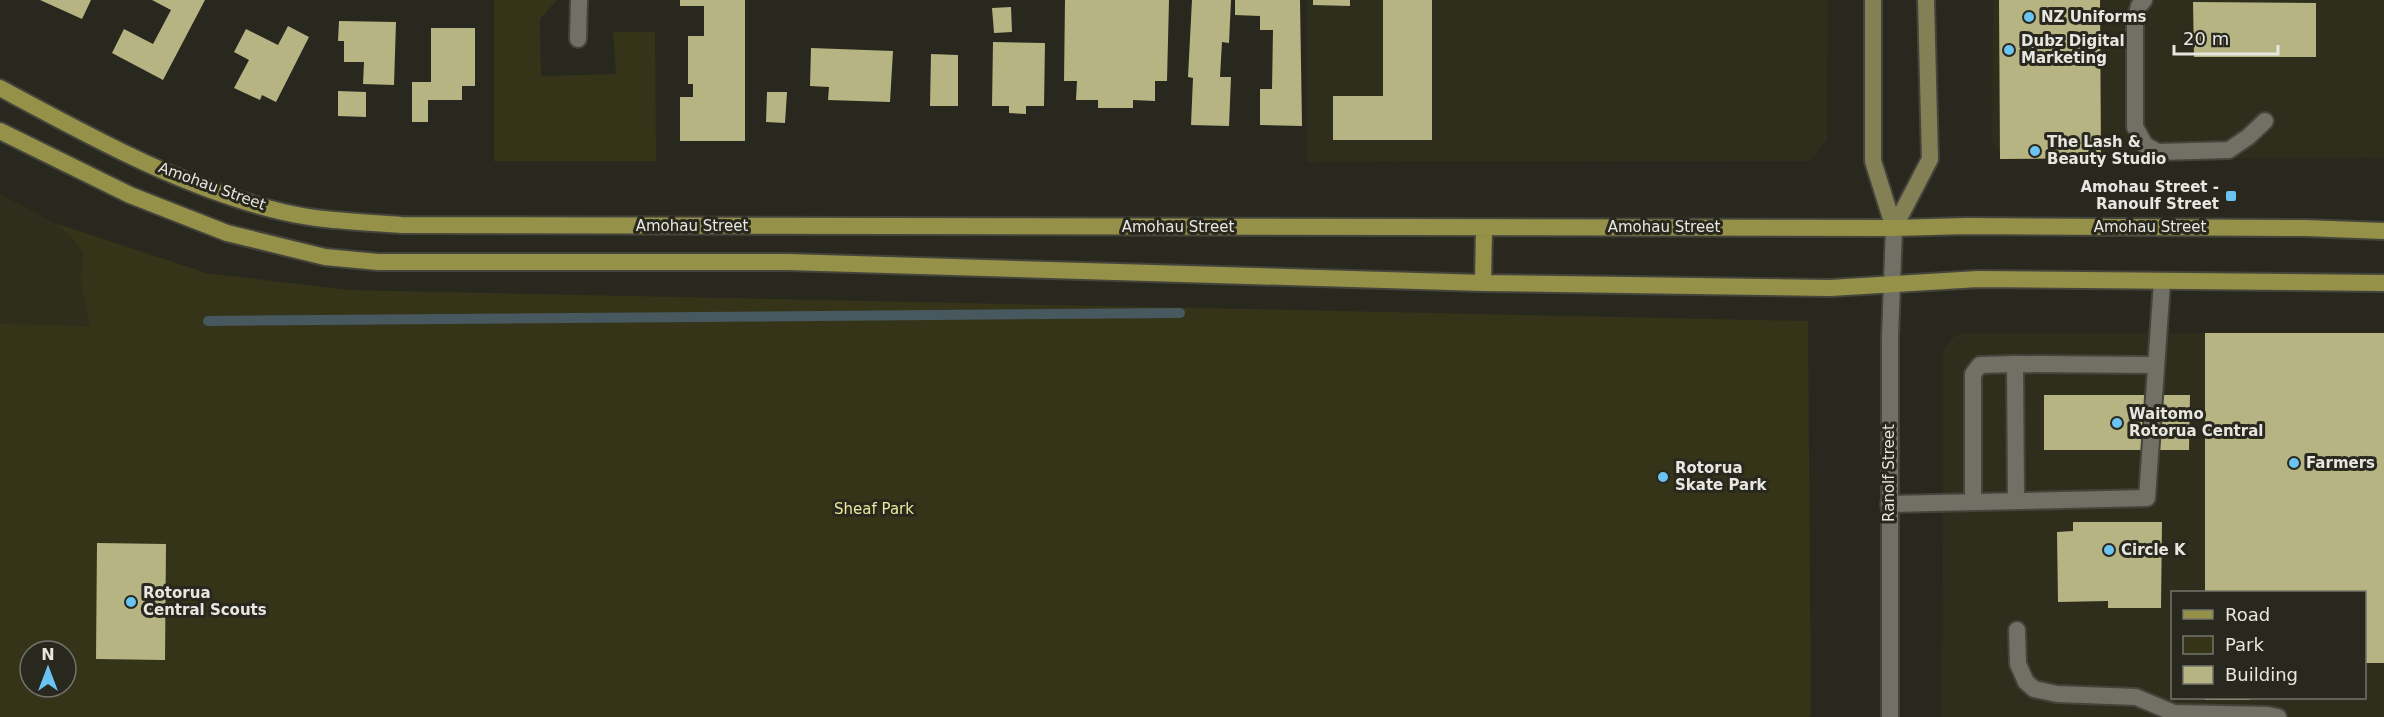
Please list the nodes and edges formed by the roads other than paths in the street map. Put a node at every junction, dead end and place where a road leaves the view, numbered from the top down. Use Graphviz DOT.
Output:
graph roads {
  1 [pos="579,0"];
  2 [pos="1873,0"];
  3 [pos="1926,0"];
  4 [pos="2144,0"];
  5 [pos="578,39"];
  6 [pos="0,88"];
  7 [pos="2265,121"];
  8 [pos="0,131"];
  9 [pos="1484,228"];
  10 [pos="1894,228"];
  11 [pos="2384,231"];
  12 [pos="2162,282"];
  13 [pos="1483,283"];
  14 [pos="1892,283"];
  15 [pos="2384,283"];
  16 [pos="2015,364"];
  17 [pos="2155,365"];
  18 [pos="1973,501"];
  19 [pos="2016,501"];
  20 [pos="1889,504"];
  21 [pos="2017,630"];
  22 [pos="1890,717"];
  23 [pos="2278,717"];
  1 -- 5 [label="street"];
  2 -- 10 [label="main road, Ranolf Street"];
  3 -- 10 [label="main road, Ranolf Street"];
  4 -- 7 [label="street"];
  6 -- 9 [label="main road, Amohau Street"];
  8 -- 13 [label="main road"];
  9 -- 10 [label="main road, Amohau Street"];
  9 -- 13 [label="main road"];
  10 -- 11 [label="main road, Amohau Street"];
  10 -- 14 [label="street, Ranolf Street"];
  12 -- 14 [label="main road"];
  12 -- 15 [label="main road"];
  12 -- 17 [label="street"];
  13 -- 14 [label="main road"];
  14 -- 20 [label="street, Ranolf Street"];
  16 -- 17 [label="street"];
  16 -- 18 [label="street"];
  16 -- 19 [label="street"];
  17 -- 19 [label="street"];
  18 -- 19 [label="street"];
  18 -- 20 [label="street"];
  20 -- 22 [label="street, Ranolf Street"];
  21 -- 23 [label="street"];
}
